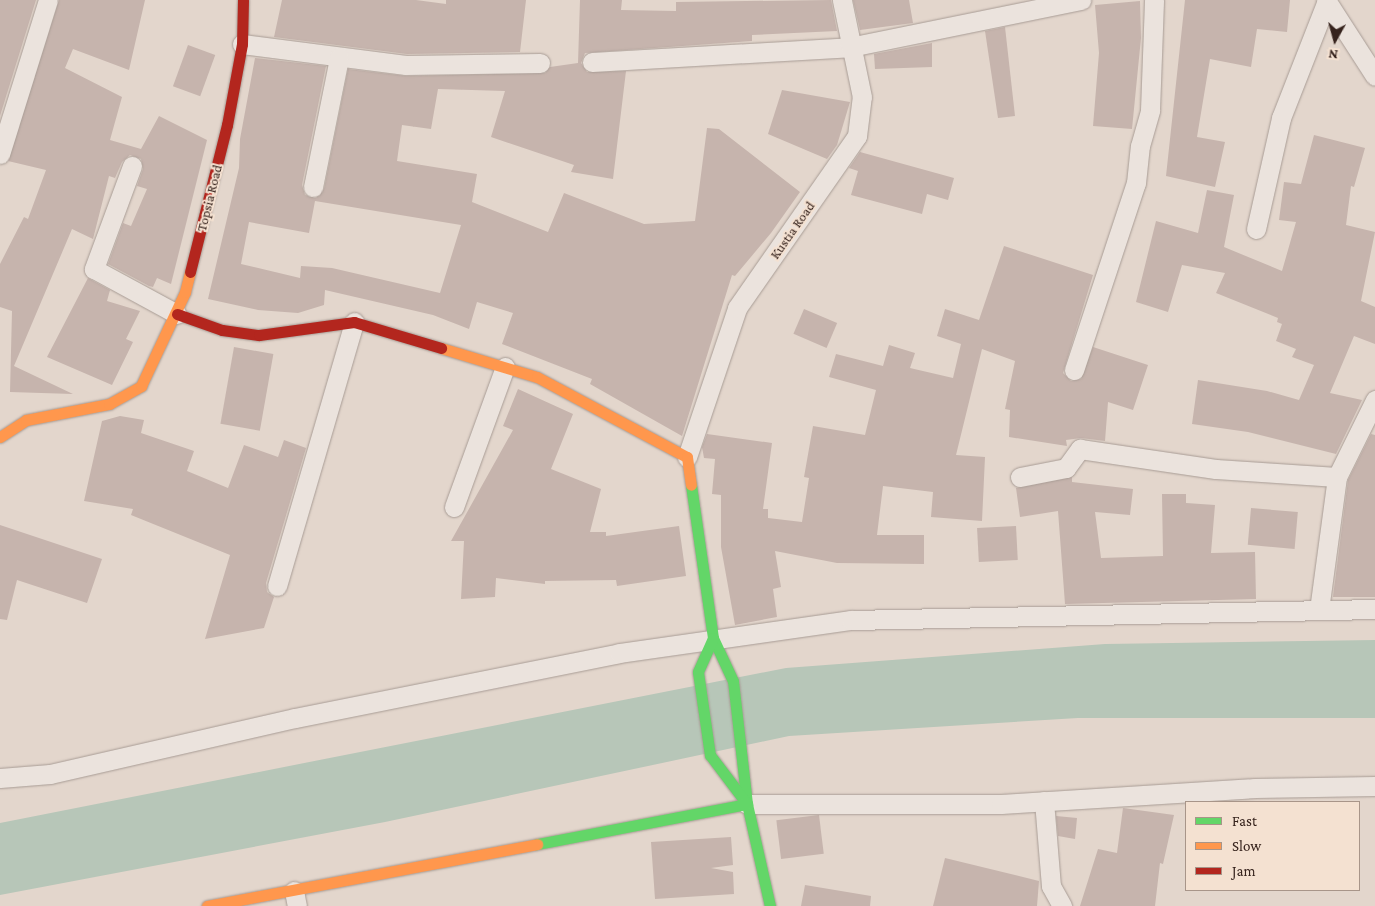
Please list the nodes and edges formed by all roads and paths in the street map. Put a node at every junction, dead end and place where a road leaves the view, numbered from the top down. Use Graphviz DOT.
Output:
graph roads {
  1 [pos="48,0"];
  2 [pos="243,0"];
  3 [pos="842,0"];
  4 [pos="1081,0"];
  5 [pos="1154,0"];
  6 [pos="1326,1"];
  7 [pos="242,44"];
  8 [pos="850,47"];
  9 [pos="339,58"];
  10 [pos="592,62"];
  11 [pos="540,63"];
  12 [pos="1375,76"];
  13 [pos="0,154"];
  14 [pos="132,166"];
  15 [pos="313,187"];
  16 [pos="1256,229"];
  17 [pos="177,314"];
  18 [pos="354,322"];
  19 [pos="505,368"];
  20 [pos="1074,370"];
  21 [pos="1375,400"];
  22 [pos="0,437"];
  23 [pos="687,457"];
  24 [pos="1020,477"];
  25 [pos="1337,477"];
  26 [pos="454,508"];
  27 [pos="277,586"];
  28 [pos="1375,609"];
  29 [pos="1319,610"];
  30 [pos="713,638"];
  31 [pos="0,778"];
  32 [pos="1375,786"];
  33 [pos="1044,801"];
  34 [pos="747,804"];
  35 [pos="296,899"];
  36 [pos="207,906"];
  37 [pos="770,906"];
  38 [pos="1062,906"];
  1 -- 13 [label="street"];
  2 -- 7 [label="street, Topsia Road"];
  3 -- 8 [label="street, Kustia Road"];
  4 -- 8 [label="street"];
  5 -- 20 [label="street"];
  6 -- 12 [label="street"];
  6 -- 16 [label="street"];
  7 -- 9 [label="street"];
  7 -- 17 [label="street, Topsia Road"];
  8 -- 10 [label="street"];
  8 -- 23 [label="street, Kustia Road"];
  9 -- 11 [label="street"];
  9 -- 15 [label="street"];
  14 -- 17 [label="street"];
  17 -- 18 [label="street"];
  17 -- 22 [label="street, Topsia Road"];
  18 -- 19 [label="street"];
  18 -- 27 [label="street"];
  19 -- 23 [label="street"];
  19 -- 26 [label="street"];
  21 -- 25 [label="street"];
  23 -- 30 [label="street"];
  24 -- 25 [label="street"];
  25 -- 29 [label="street"];
  28 -- 29 [label="street"];
  29 -- 30 [label="street"];
  30 -- 31 [label="street"];
  30 -- 34 [label="street"];
  30 -- 34 [label="street"];
  32 -- 33 [label="street"];
  33 -- 34 [label="street"];
  33 -- 38 [label="street"];
  34 -- 35 [label="street"];
  34 -- 37 [label="street"];
  35 -- 36 [label="street"];
}
